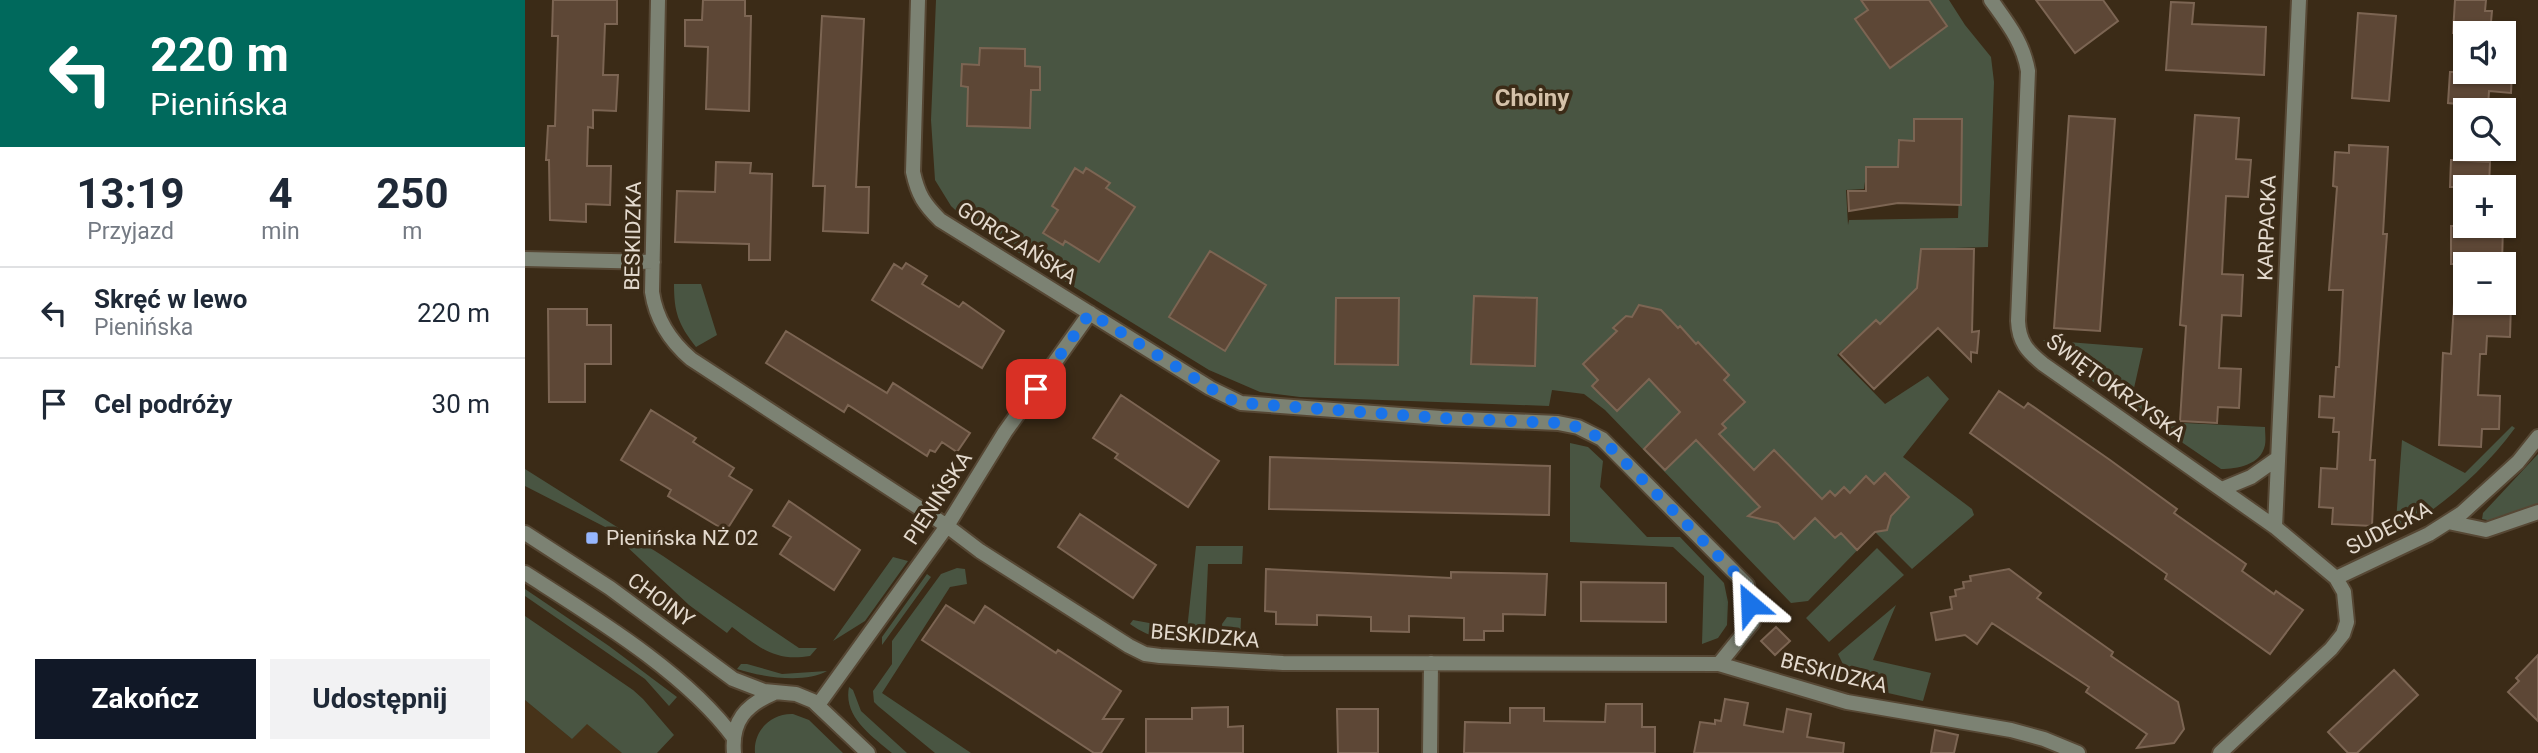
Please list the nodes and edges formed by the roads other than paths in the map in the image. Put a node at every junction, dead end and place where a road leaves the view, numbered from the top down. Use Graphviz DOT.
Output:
graph roads {
  1 [pos="658,0"];
  2 [pos="918,0"];
  3 [pos="1991,0"];
  4 [pos="2299,0"];
  5 [pos="525,258"];
  6 [pos="653,262"];
  7 [pos="1090,313"];
  8 [pos="2538,437"];
  9 [pos="2278,458"];
  10 [pos="2222,489"];
  11 [pos="2538,512"];
  12 [pos="2448,522"];
  13 [pos="947,526"];
  14 [pos="2276,527"];
  15 [pos="525,533"];
  16 [pos="525,573"];
  17 [pos="2336,578"];
  18 [pos="1430,663"];
  19 [pos="1719,664"];
  20 [pos="775,692"];
  21 [pos="818,705"];
  22 [pos="734,746"];
  23 [pos="868,753"];
  24 [pos="1430,753"];
  25 [pos="2078,753"];
  26 [pos="2220,753"];
  1 -- 6 [label="street, BESKIDZKA"];
  2 -- 7 [label="street, GORCZAŃSKA"];
  3 -- 10 [label="street, ŚWIĘTOKRZYSKA"];
  4 -- 9 [label="street, KARPACKA"];
  5 -- 6 [label="street"];
  6 -- 13 [label="street, BESKIDZKA"];
  7 -- 13 [label="street, PIENIŃSKA"];
  7 -- 19 [label="street, GORCZAŃSKA"];
  8 -- 12 [label="street, SUDECKA"];
  9 -- 10 [label="street"];
  9 -- 14 [label="street, KARPACKA"];
  10 -- 14 [label="street, ŚWIĘTOKRZYSKA"];
  11 -- 12 [label="street"];
  12 -- 17 [label="street, SUDECKA"];
  13 -- 18 [label="street, BESKIDZKA"];
  13 -- 21 [label="street, PIENIŃSKA"];
  14 -- 17 [label="street, ŚWIĘTOKRZYSKA"];
  15 -- 20 [label="street, CHOINY"];
  16 -- 22 [label="street"];
  17 -- 26 [label="street, SUDECKA"];
  18 -- 19 [label="street, BESKIDZKA"];
  18 -- 24 [label="street"];
  19 -- 25 [label="street, BESKIDZKA"];
  20 -- 21 [label="street, CHOINY"];
  20 -- 22 [label="street"];
  21 -- 23 [label="street"];
}
